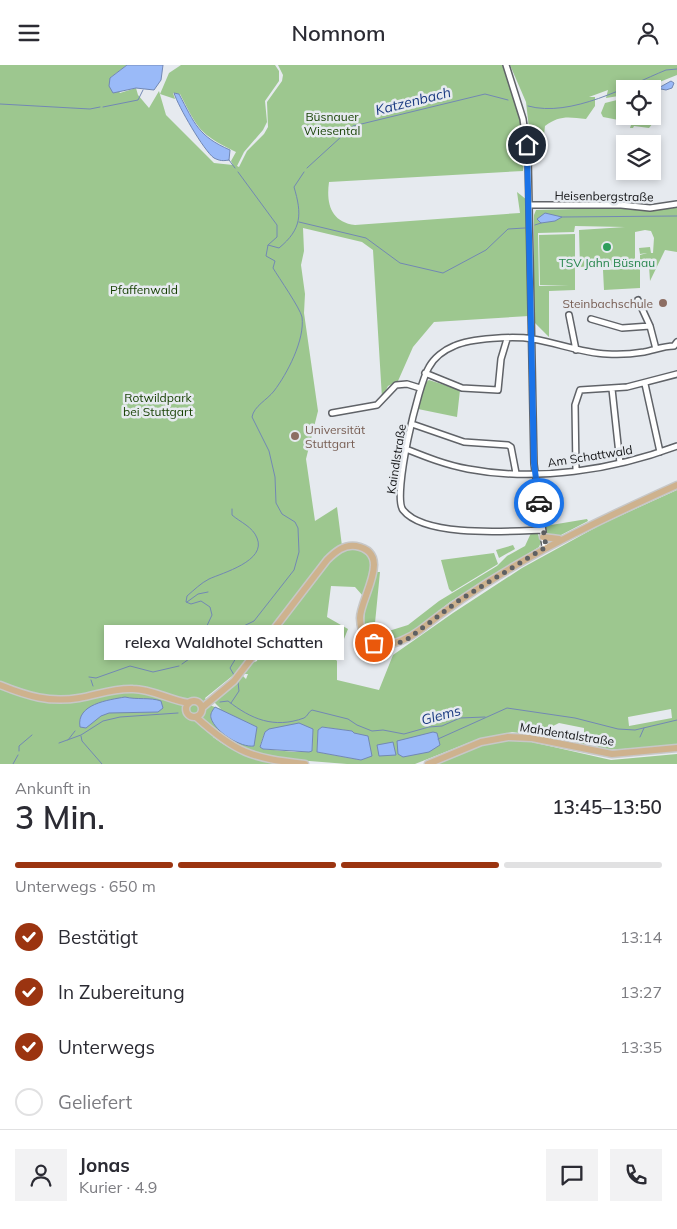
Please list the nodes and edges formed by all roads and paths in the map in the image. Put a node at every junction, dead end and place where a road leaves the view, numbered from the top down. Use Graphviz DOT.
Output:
graph roads {
  1 [pos="506,65"];
  2 [pos="677,204"];
  3 [pos="530,205"];
  4 [pos="638,300"];
  5 [pos="569,315"];
  6 [pos="590,319"];
  7 [pos="650,326"];
  8 [pos="507,339"];
  9 [pos="532,339"];
  10 [pos="676,345"];
  11 [pos="656,349"];
  12 [pos="576,350"];
  13 [pos="425,373"];
  14 [pos="677,374"];
  15 [pos="645,384"];
  16 [pos="420,388"];
  17 [pos="612,389"];
  18 [pos="332,413"];
  19 [pos="412,424"];
  20 [pos="677,445"];
  21 [pos="406,449"];
  22 [pos="660,452"];
  23 [pos="620,463"];
  24 [pos="576,470"];
  25 [pos="516,473"];
  26 [pos="535,474"];
  27 [pos="677,485"];
  28 [pos="542,530"];
  29 [pos="544,537"];
  30 [pos="561,539"];
  31 [pos="546,547"];
  32 [pos="0,685"];
  33 [pos="187,706"];
  34 [pos="200,710"];
  35 [pos="677,748"];
  36 [pos="304,764"];
  37 [pos="428,764"];
  1 -- 3 [label="street"];
  2 -- 3 [label="street, Heisenbergstraße"];
  3 -- 9 [label="street"];
  4 -- 7 [label="street"];
  5 -- 12 [label="street"];
  6 -- 7 [label="street"];
  7 -- 11 [label="street"];
  8 -- 9 [label="street, Kaindlstraße"];
  8 -- 13 [label="street, Kaindlstraße"];
  8 -- 13 [label="street"];
  9 -- 12 [label="street, Kaindlstraße"];
  9 -- 26 [label="street"];
  10 -- 11 [label="street, Kaindlstraße"];
  11 -- 12 [label="street, Kaindlstraße"];
  13 -- 16 [label="street, Kaindlstraße"];
  14 -- 15 [label="street"];
  15 -- 17 [label="street"];
  15 -- 22 [label="street"];
  16 -- 18 [label="street"];
  16 -- 19 [label="street, Kaindlstraße"];
  17 -- 23 [label="street"];
  17 -- 24 [label="street"];
  19 -- 21 [label="street, Kaindlstraße"];
  19 -- 25 [label="street"];
  20 -- 22 [label="street, Am Schattwald"];
  21 -- 25 [label="street, Am Schattwald"];
  21 -- 28 [label="street, Kaindlstraße"];
  22 -- 23 [label="street, Am Schattwald"];
  23 -- 24 [label="street, Am Schattwald"];
  24 -- 26 [label="street, Am Schattwald"];
  25 -- 26 [label="street, Am Schattwald"];
  26 -- 28 [label="street"];
  27 -- 30 [label="main road"];
  28 -- 29 [label="street"];
  29 -- 30 [label="main road"];
  29 -- 31 [label="street"];
  30 -- 31 [label="main road"];
  31 -- 34 [label="main road"];
  32 -- 33 [label="main road"];
  33 -- 34 [label="main road"];
  33 -- 34 [label="main road"];
  34 -- 36 [label="main road"];
  35 -- 37 [label="main road, Mahdentalstraße"];
}
